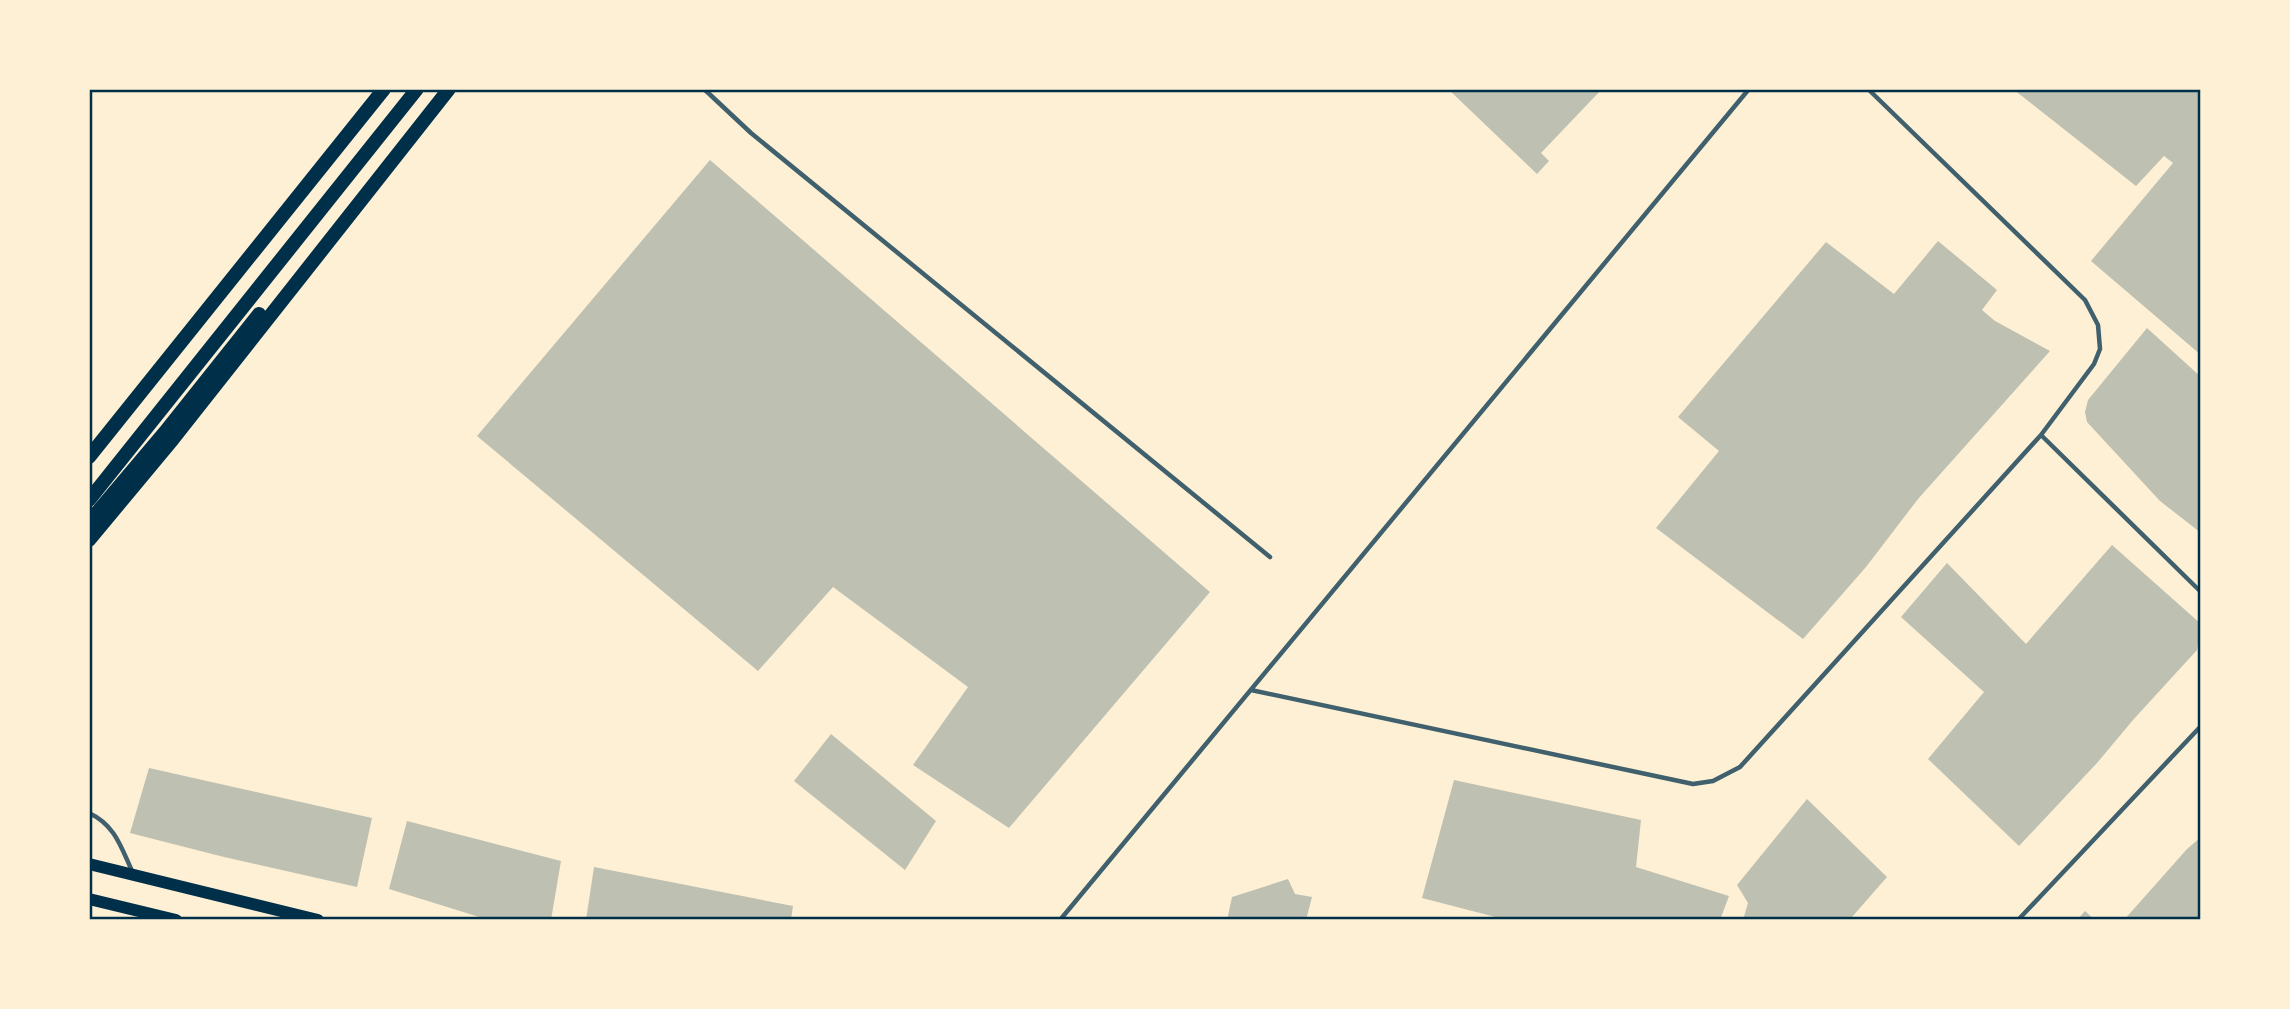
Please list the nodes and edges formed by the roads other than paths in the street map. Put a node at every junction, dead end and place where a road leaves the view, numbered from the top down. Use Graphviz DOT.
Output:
graph roads {
  1 [pos="384,89"];
  2 [pos="417,89"];
  3 [pos="438,89"];
  4 [pos="449,89"];
  5 [pos="704,89"];
  6 [pos="1749,89"];
  7 [pos="1868,89"];
  8 [pos="2041,435"];
  9 [pos="89,457"];
  10 [pos="89,500"];
  11 [pos="89,522"];
  12 [pos="89,540"];
  13 [pos="1270,557"];
  14 [pos="2201,593"];
  15 [pos="1251,690"];
  16 [pos="2201,726"];
  17 [pos="89,813"];
  18 [pos="89,864"];
  19 [pos="134,875"];
  20 [pos="89,899"];
  21 [pos="176,920"];
  22 [pos="318,920"];
  23 [pos="1060,920"];
  24 [pos="2018,920"];
  1 -- 9 [label="main road"];
  2 -- 10 [label="main road"];
  3 -- 11 [label="main road"];
  4 -- 12 [label="main road"];
  5 -- 13 [label="lane"];
  6 -- 15 [label="lane"];
  7 -- 8 [label="lane"];
  8 -- 14 [label="lane"];
  8 -- 15 [label="lane"];
  15 -- 23 [label="lane"];
  16 -- 24 [label="lane"];
  17 -- 19 [label="lane"];
  18 -- 19 [label="main road"];
  19 -- 22 [label="main road"];
  20 -- 21 [label="main road"];
}
